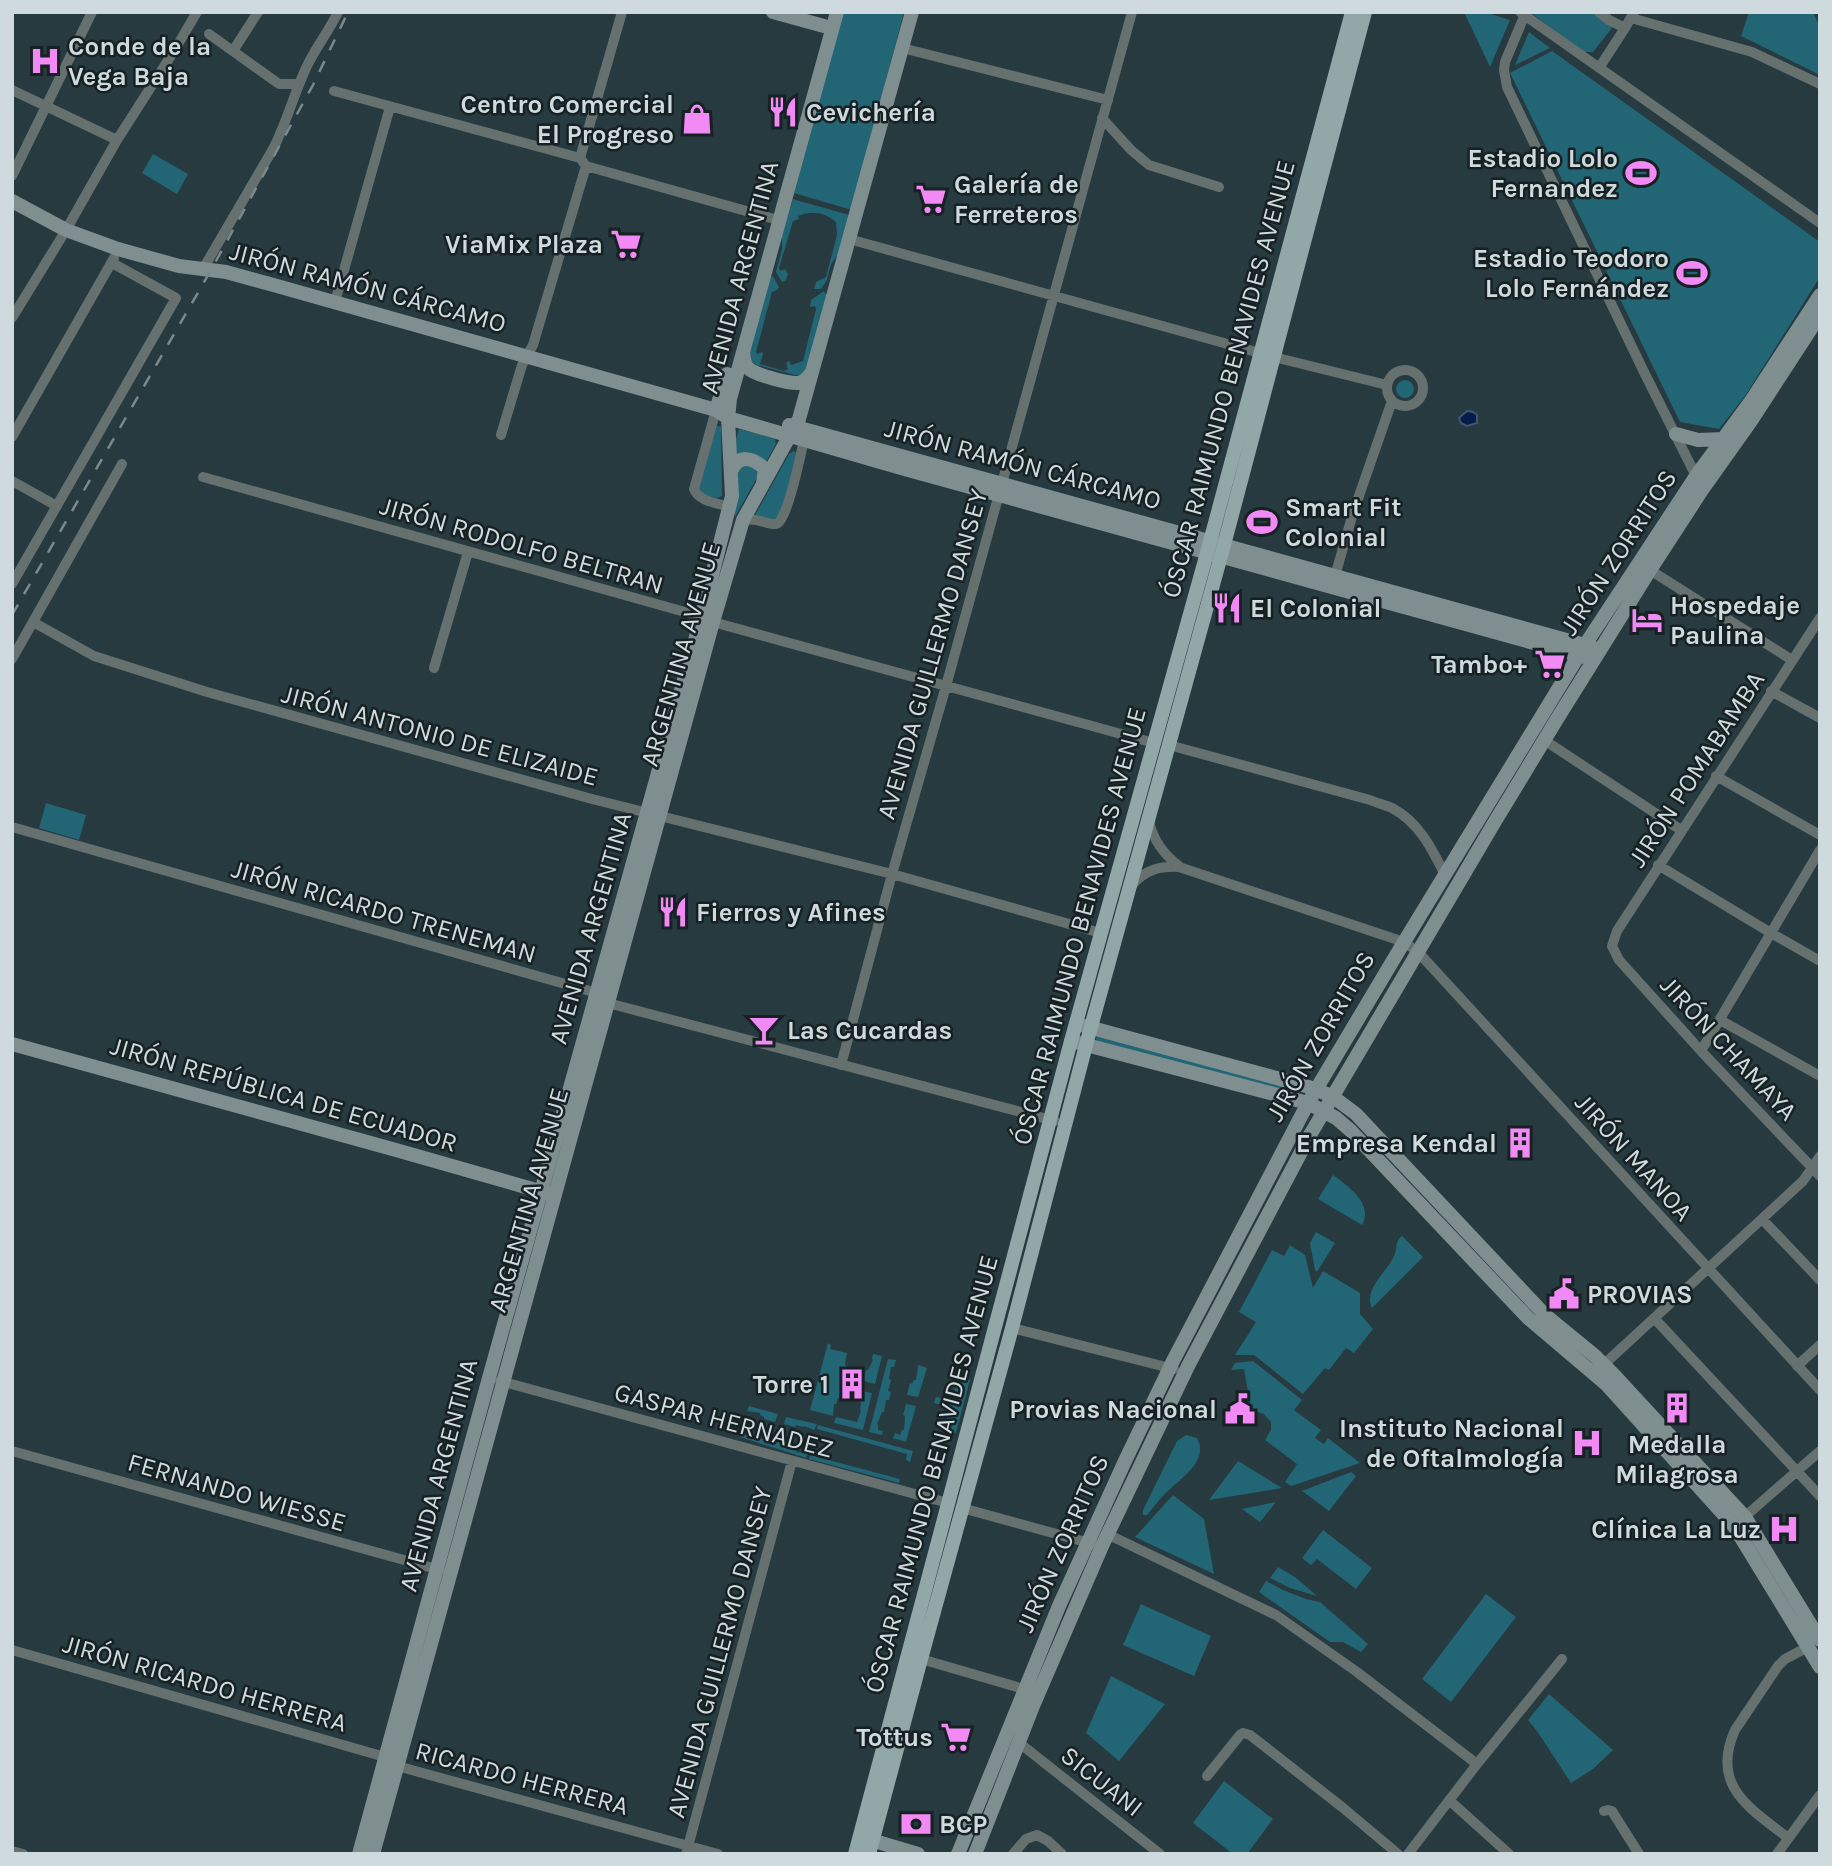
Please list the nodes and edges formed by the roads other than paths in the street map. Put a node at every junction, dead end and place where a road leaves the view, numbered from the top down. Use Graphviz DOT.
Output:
graph roads {
  1 [pos="92,12"];
  2 [pos="197,12"];
  3 [pos="258,12"];
  4 [pos="338,12"];
  5 [pos="622,12"];
  6 [pos="773,12"];
  7 [pos="837,12"];
  8 [pos="912,12"];
  9 [pos="922,12"];
  10 [pos="1132,12"];
  11 [pos="1352,12"];
  12 [pos="1365,12"];
  13 [pos="1599,12"];
  14 [pos="1523,13"];
  15 [pos="1632,15"];
  16 [pos="826,19"];
  17 [pos="1625,28"];
  18 [pos="209,34"];
  19 [pos="906,50"];
  20 [pos="233,51"];
  21 [pos="1599,68"];
  22 [pos="299,84"];
  23 [pos="1820,84"];
  24 [pos="12,90"];
  25 [pos="334,90"];
  26 [pos="1108,100"];
  27 [pos="47,107"];
  28 [pos="390,107"];
  29 [pos="1102,118"];
  30 [pos="117,140"];
  31 [pos="583,162"];
  32 [pos="12,176"];
  33 [pos="1219,187"];
  34 [pos="12,201"];
  35 [pos="771,218"];
  36 [pos="1820,223"];
  37 [pos="66,230"];
  38 [pos="854,240"];
  39 [pos="116,256"];
  40 [pos="203,270"];
  41 [pos="1820,295"];
  42 [pos="1054,296"];
  43 [pos="335,302"];
  44 [pos="1820,315"];
  45 [pos="12,318"];
  46 [pos="743,351"];
  47 [pos="1267,355"];
  48 [pos="527,356"];
  49 [pos="813,372"];
  50 [pos="1387,385"];
  51 [pos="1392,401"];
  52 [pos="724,412"];
  53 [pos="799,433"];
  54 [pos="1676,434"];
  55 [pos="501,435"];
  56 [pos="12,437"];
  57 [pos="1724,439"];
  58 [pos="122,464"];
  59 [pos="730,471"];
  60 [pos="1696,476"];
  61 [pos="203,477"];
  62 [pos="12,481"];
  63 [pos="763,484"];
  64 [pos="1000,489"];
  65 [pos="1702,490"];
  66 [pos="57,506"];
  67 [pos="730,507"];
  68 [pos="743,520"];
  69 [pos="1215,549"];
  70 [pos="468,552"];
  71 [pos="1650,570"];
  72 [pos="1335,576"];
  73 [pos="12,584"];
  74 [pos="1820,618"];
  75 [pos="707,620"];
  76 [pos="33,622"];
  77 [pos="1488,624"];
  78 [pos="1582,650"];
  79 [pos="1597,654"];
  80 [pos="12,659"];
  81 [pos="1791,660"];
  82 [pos="434,668"];
  83 [pos="946,686"];
  84 [pos="1771,691"];
  85 [pos="1820,718"];
  86 [pos="1544,740"];
  87 [pos="1161,744"];
  88 [pos="1716,776"];
  89 [pos="654,814"];
  90 [pos="1149,819"];
  91 [pos="12,827"];
  92 [pos="1681,830"];
  93 [pos="1820,835"];
  94 [pos="1820,850"];
  95 [pos="1658,865"];
  96 [pos="1179,867"];
  97 [pos="892,874"];
  98 [pos="1445,875"];
  99 [pos="1130,887"];
  100 [pos="1101,933"];
  101 [pos="1771,933"];
  102 [pos="1404,942"];
  103 [pos="1612,946"];
  104 [pos="1418,952"];
  105 [pos="1820,961"];
  106 [pos="603,998"];
  107 [pos="1720,1020"];
  108 [pos="1076,1023"];
  109 [pos="1091,1027"];
  110 [pos="1071,1041"];
  111 [pos="12,1044"];
  112 [pos="1086,1045"];
  113 [pos="1701,1051"];
  114 [pos="841,1065"];
  115 [pos="1820,1076"];
  116 [pos="1316,1089"];
  117 [pos="1332,1096"];
  118 [pos="1308,1103"];
  119 [pos="1324,1110"];
  120 [pos="1051,1120"];
  121 [pos="1066,1124"];
  122 [pos="1820,1156"];
  123 [pos="1816,1172"];
  124 [pos="548,1194"];
  125 [pos="1762,1219"];
  126 [pos="1707,1269"];
  127 [pos="1820,1280"];
  128 [pos="1654,1318"];
  129 [pos="1012,1328"];
  130 [pos="1820,1346"];
  131 [pos="1797,1366"];
  132 [pos="1170,1368"];
  133 [pos="1600,1369"];
  134 [pos="1185,1372"];
  135 [pos="496,1380"];
  136 [pos="1820,1390"];
  137 [pos="12,1451"];
  138 [pos="1820,1451"];
  139 [pos="792,1461"];
  140 [pos="1798,1472"];
  141 [pos="1820,1496"];
  142 [pos="955,1505"];
  143 [pos="1740,1521"];
  144 [pos="1099,1541"];
  145 [pos="444,1571"];
  146 [pos="1814,1644"];
  147 [pos="12,1650"];
  148 [pos="921,1659"];
  149 [pos="1562,1660"];
  150 [pos="1820,1667"];
  151 [pos="1024,1689"];
  152 [pos="1018,1742"];
  153 [pos="391,1761"];
  154 [pos="1477,1764"];
  155 [pos="1207,1776"];
  156 [pos="1820,1794"];
  157 [pos="1449,1800"];
  158 [pos="1604,1811"];
  159 [pos="1788,1838"];
  160 [pos="867,1843"];
  161 [pos="687,1849"];
  162 [pos="12,1851"];
  163 [pos="23,1854"];
  164 [pos="359,1854"];
  165 [pos="373,1854"];
  166 [pos="718,1854"];
  167 [pos="855,1854"];
  168 [pos="918,1854"];
  169 [pos="958,1854"];
  170 [pos="975,1854"];
  171 [pos="1013,1854"];
  172 [pos="1062,1854"];
  173 [pos="1160,1854"];
  174 [pos="1398,1854"];
  175 [pos="1408,1854"];
  176 [pos="1509,1854"];
  177 [pos="1639,1854"];
  178 [pos="1777,1854"];
  1 -- 27 [label="street"];
  2 -- 30 [label="street"];
  3 -- 20 [label="street"];
  4 -- 22 [label="street"];
  5 -- 31 [label="street"];
  6 -- 16 [label="main road"];
  7 -- 46 [label="main road, AVENIDA ARGENTINA"];
  8 -- 19 [label="main road"];
  9 -- 19 [label="main road"];
  10 -- 26 [label="street, AVENIDA GUILLERMO DANSEY"];
  11 -- 47 [label="main road, ÓSCAR RAIMUNDO BENAVIDES AVENUE"];
  12 -- 47 [label="main road, ÓSCAR RAIMUNDO BENAVIDES AVENUE"];
  13 -- 17 [label="street"];
  14 -- 21 [label="street"];
  14 -- 54 [label="street"];
  15 -- 17 [label="street"];
  15 -- 23 [label="street"];
  16 -- 35 [label="main road"];
  17 -- 21 [label="street"];
  18 -- 20 [label="street"];
  19 -- 26 [label="street"];
  19 -- 38 [label="main road"];
  20 -- 22 [label="street"];
  21 -- 36 [label="street"];
  22 -- 40 [label="street"];
  24 -- 27 [label="street"];
  25 -- 28 [label="street"];
  26 -- 29 [label="street, AVENIDA GUILLERMO DANSEY"];
  27 -- 30 [label="street"];
  27 -- 32 [label="street"];
  28 -- 31 [label="street"];
  28 -- 43 [label="street"];
  29 -- 33 [label="street"];
  29 -- 42 [label="street, AVENIDA GUILLERMO DANSEY"];
  30 -- 37 [label="street"];
  31 -- 35 [label="street"];
  31 -- 48 [label="street"];
  34 -- 37 [label="main road, JIRÓN RAMÓN CÁRCAMO"];
  35 -- 52 [label="main road"];
  37 -- 39 [label="main road, JIRÓN RAMÓN CÁRCAMO"];
  37 -- 45 [label="street"];
  38 -- 42 [label="street"];
  38 -- 49 [label="main road"];
  38 -- 53 [label="main road"];
  39 -- 40 [label="main road, JIRÓN RAMÓN CÁRCAMO"];
  39 -- 56 [label="street"];
  39 -- 66 [label="street"];
  40 -- 43 [label="main road, JIRÓN RAMÓN CÁRCAMO"];
  41 -- 57 [label="main road, JIRÓN ZORRITOS"];
  42 -- 47 [label="street"];
  42 -- 64 [label="street, AVENIDA GUILLERMO DANSEY"];
  43 -- 48 [label="main road, JIRÓN RAMÓN CÁRCAMO"];
  44 -- 65 [label="main road, JIRÓN ZORRITOS"];
  46 -- 49 [label="main road"];
  46 -- 52 [label="main road, AVENIDA ARGENTINA"];
  47 -- 50 [label="street"];
  47 -- 69 [label="main road, ÓSCAR RAIMUNDO BENAVIDES AVENUE"];
  48 -- 52 [label="main road, JIRÓN RAMÓN CÁRCAMO"];
  48 -- 55 [label="street"];
  49 -- 53 [label="main road"];
  50 -- 51 [label="street"];
  50 -- 51 [label="street"];
  51 -- 72 [label="street"];
  52 -- 53 [label="main road, JIRÓN RAMÓN CÁRCAMO"];
  52 -- 59 [label="main road, AVENIDA ARGENTINA"];
  52 -- 67 [label="street"];
  53 -- 63 [label="main road"];
  53 -- 64 [label="main road, JIRÓN RAMÓN CÁRCAMO"];
  53 -- 68 [label="street"];
  54 -- 57 [label="main road"];
  54 -- 60 [label="street"];
  57 -- 60 [label="main road, JIRÓN ZORRITOS"];
  58 -- 76 [label="street"];
  59 -- 63 [label="main road"];
  59 -- 67 [label="main road, AVENIDA ARGENTINA"];
  60 -- 65 [label="street"];
  60 -- 78 [label="main road, JIRÓN ZORRITOS"];
  61 -- 70 [label="street, JIRÓN RODOLFO BELTRAN"];
  62 -- 66 [label="street"];
  63 -- 68 [label="main road"];
  64 -- 69 [label="main road, JIRÓN RAMÓN CÁRCAMO"];
  64 -- 83 [label="street, AVENIDA GUILLERMO DANSEY"];
  65 -- 71 [label="main road, JIRÓN ZORRITOS"];
  66 -- 73 [label="street"];
  67 -- 75 [label="main road, AVENIDA ARGENTINA"];
  68 -- 75 [label="main road, ARGENTINA AVENUE"];
  69 -- 72 [label="main road, JIRÓN RAMÓN CÁRCAMO"];
  69 -- 77 [label="main road, JIRÓN RAMÓN CÁRCAMO"];
  69 -- 87 [label="main road, ÓSCAR RAIMUNDO BENAVIDES AVENUE"];
  70 -- 75 [label="street, JIRÓN RODOLFO BELTRAN"];
  70 -- 82 [label="street"];
  71 -- 79 [label="main road, JIRÓN ZORRITOS"];
  71 -- 81 [label="street"];
  72 -- 77 [label="main road, JIRÓN RAMÓN CÁRCAMO"];
  74 -- 81 [label="street, JIRÓN POMABAMBA"];
  75 -- 83 [label="street, JIRÓN RODOLFO BELTRAN"];
  75 -- 89 [label="main road, AVENIDA ARGENTINA"];
  76 -- 80 [label="street"];
  76 -- 89 [label="street, JIRÓN ANTONIO DE ELIZAIDE"];
  77 -- 78 [label="main road, JIRÓN RAMÓN CÁRCAMO"];
  78 -- 79 [label="main road, JIRÓN RAMÓN CÁRCAMO"];
  78 -- 98 [label="main road, JIRÓN ZORRITOS"];
  79 -- 86 [label="main road, JIRÓN ZORRITOS"];
  81 -- 84 [label="street, JIRÓN POMABAMBA"];
  83 -- 87 [label="street, JIRÓN RODOLFO BELTRAN"];
  83 -- 97 [label="street, AVENIDA GUILLERMO DANSEY"];
  84 -- 85 [label="street"];
  84 -- 88 [label="street, JIRÓN POMABAMBA"];
  86 -- 92 [label="street"];
  86 -- 104 [label="main road, JIRÓN ZORRITOS"];
  87 -- 90 [label="main road, ÓSCAR RAIMUNDO BENAVIDES AVENUE"];
  87 -- 98 [label="street, JIRÓN RODOLFO BELTRAN"];
  87 -- 100 [label="main road, ÓSCAR RAIMUNDO BENAVIDES AVENUE"];
  88 -- 92 [label="street, JIRÓN POMABAMBA"];
  88 -- 93 [label="street"];
  89 -- 97 [label="street, JIRÓN ANTONIO DE ELIZAIDE"];
  89 -- 106 [label="main road, AVENIDA ARGENTINA"];
  90 -- 96 [label="street"];
  90 -- 99 [label="main road, ÓSCAR RAIMUNDO BENAVIDES AVENUE"];
  91 -- 106 [label="street, JIRÓN RICARDO TRENEMAN"];
  92 -- 95 [label="street, JIRÓN POMABAMBA"];
  94 -- 101 [label="street"];
  95 -- 101 [label="street"];
  95 -- 103 [label="street, JIRÓN POMABAMBA"];
  96 -- 99 [label="street"];
  96 -- 102 [label="street, JIRÓN MANOA"];
  97 -- 100 [label="street, JIRÓN ANTONIO DE ELIZAIDE"];
  97 -- 114 [label="street, AVENIDA GUILLERMO DANSEY"];
  98 -- 102 [label="main road, JIRÓN ZORRITOS"];
  99 -- 109 [label="main road, ÓSCAR RAIMUNDO BENAVIDES AVENUE"];
  100 -- 108 [label="main road, ÓSCAR RAIMUNDO BENAVIDES AVENUE"];
  101 -- 105 [label="street"];
  101 -- 107 [label="street"];
  102 -- 104 [label="street, JIRÓN MANOA"];
  102 -- 116 [label="main road, JIRÓN ZORRITOS"];
  103 -- 113 [label="street, JIRÓN CHAMAYA"];
  104 -- 117 [label="main road, JIRÓN ZORRITOS"];
  104 -- 126 [label="street, JIRÓN MANOA"];
  106 -- 114 [label="street, JIRÓN RICARDO TRENEMAN"];
  106 -- 124 [label="main road, AVENIDA ARGENTINA"];
  107 -- 113 [label="street"];
  107 -- 115 [label="street"];
  108 -- 109 [label="main road"];
  108 -- 110 [label="main road, ÓSCAR RAIMUNDO BENAVIDES AVENUE"];
  109 -- 112 [label="main road, ÓSCAR RAIMUNDO BENAVIDES AVENUE"];
  109 -- 116 [label="main road"];
  110 -- 112 [label="main road"];
  110 -- 120 [label="main road, ÓSCAR RAIMUNDO BENAVIDES AVENUE"];
  111 -- 124 [label="main road, JIRÓN REPÚBLICA DE ECUADOR"];
  112 -- 118 [label="main road"];
  112 -- 121 [label="main road, ÓSCAR RAIMUNDO BENAVIDES AVENUE"];
  113 -- 123 [label="street, JIRÓN CHAMAYA"];
  114 -- 120 [label="street, JIRÓN RICARDO TRENEMAN"];
  116 -- 117 [label="main road"];
  116 -- 118 [label="main road, JIRÓN ZORRITOS"];
  117 -- 119 [label="main road, JIRÓN ZORRITOS"];
  117 -- 133 [label="main road"];
  118 -- 119 [label="main road"];
  118 -- 132 [label="main road, JIRÓN ZORRITOS"];
  119 -- 133 [label="main road"];
  119 -- 134 [label="main road, JIRÓN ZORRITOS"];
  120 -- 121 [label="street, JIRÓN RICARDO TRENEMAN"];
  120 -- 142 [label="main road, ÓSCAR RAIMUNDO BENAVIDES AVENUE"];
  121 -- 129 [label="main road, ÓSCAR RAIMUNDO BENAVIDES AVENUE"];
  122 -- 123 [label="street"];
  123 -- 125 [label="street"];
  124 -- 135 [label="main road, AVENIDA ARGENTINA"];
  125 -- 126 [label="street"];
  125 -- 127 [label="street"];
  126 -- 128 [label="street"];
  126 -- 131 [label="street, JIRÓN MANOA"];
  128 -- 133 [label="street"];
  128 -- 140 [label="street"];
  129 -- 132 [label="street"];
  129 -- 142 [label="main road, ÓSCAR RAIMUNDO BENAVIDES AVENUE"];
  130 -- 131 [label="street"];
  131 -- 136 [label="street, JIRÓN MANOA"];
  132 -- 134 [label="street"];
  132 -- 144 [label="main road, JIRÓN ZORRITOS"];
  133 -- 143 [label="main road"];
  134 -- 144 [label="main road, JIRÓN ZORRITOS"];
  135 -- 139 [label="street, GASPAR HERNADEZ"];
  135 -- 145 [label="main road, AVENIDA ARGENTINA"];
  137 -- 145 [label="street, FERNANDO WIESSE"];
  138 -- 140 [label="street"];
  139 -- 142 [label="street, GASPAR HERNADEZ"];
  139 -- 161 [label="street, AVENIDA GUILLERMO DANSEY"];
  140 -- 141 [label="street"];
  140 -- 143 [label="street"];
  142 -- 144 [label="street, GASPAR HERNADEZ"];
  142 -- 148 [label="main road"];
  142 -- 160 [label="main road, ÓSCAR RAIMUNDO BENAVIDES AVENUE"];
  143 -- 146 [label="main road"];
  144 -- 151 [label="main road, JIRÓN ZORRITOS"];
  144 -- 152 [label="main road, JIRÓN ZORRITOS"];
  144 -- 154 [label="street, GASPAR HERNADEZ"];
  145 -- 153 [label="main road, AVENIDA ARGENTINA"];
  146 -- 150 [label="main road"];
  146 -- 159 [label="street"];
  147 -- 153 [label="street, JIRÓN RICARDO HERRERA"];
  148 -- 151 [label="street"];
  148 -- 160 [label="main road"];
  149 -- 154 [label="street"];
  151 -- 169 [label="main road, JIRÓN ZORRITOS"];
  152 -- 170 [label="main road, JIRÓN ZORRITOS"];
  152 -- 173 [label="street, SICUANI"];
  153 -- 161 [label="street, RICARDO HERRERA"];
  153 -- 164 [label="main road, AVENIDA ARGENTINA"];
  153 -- 165 [label="main road"];
  154 -- 157 [label="street"];
  155 -- 174 [label="street"];
  156 -- 159 [label="street"];
  157 -- 175 [label="street"];
  157 -- 176 [label="street"];
  158 -- 177 [label="street"];
  159 -- 178 [label="street"];
  160 -- 167 [label="main road, ÓSCAR RAIMUNDO BENAVIDES AVENUE"];
  160 -- 168 [label="main road"];
  161 -- 166 [label="street, RICARDO HERRERA"];
  162 -- 163 [label="street"];
  171 -- 172 [label="street"];
}
